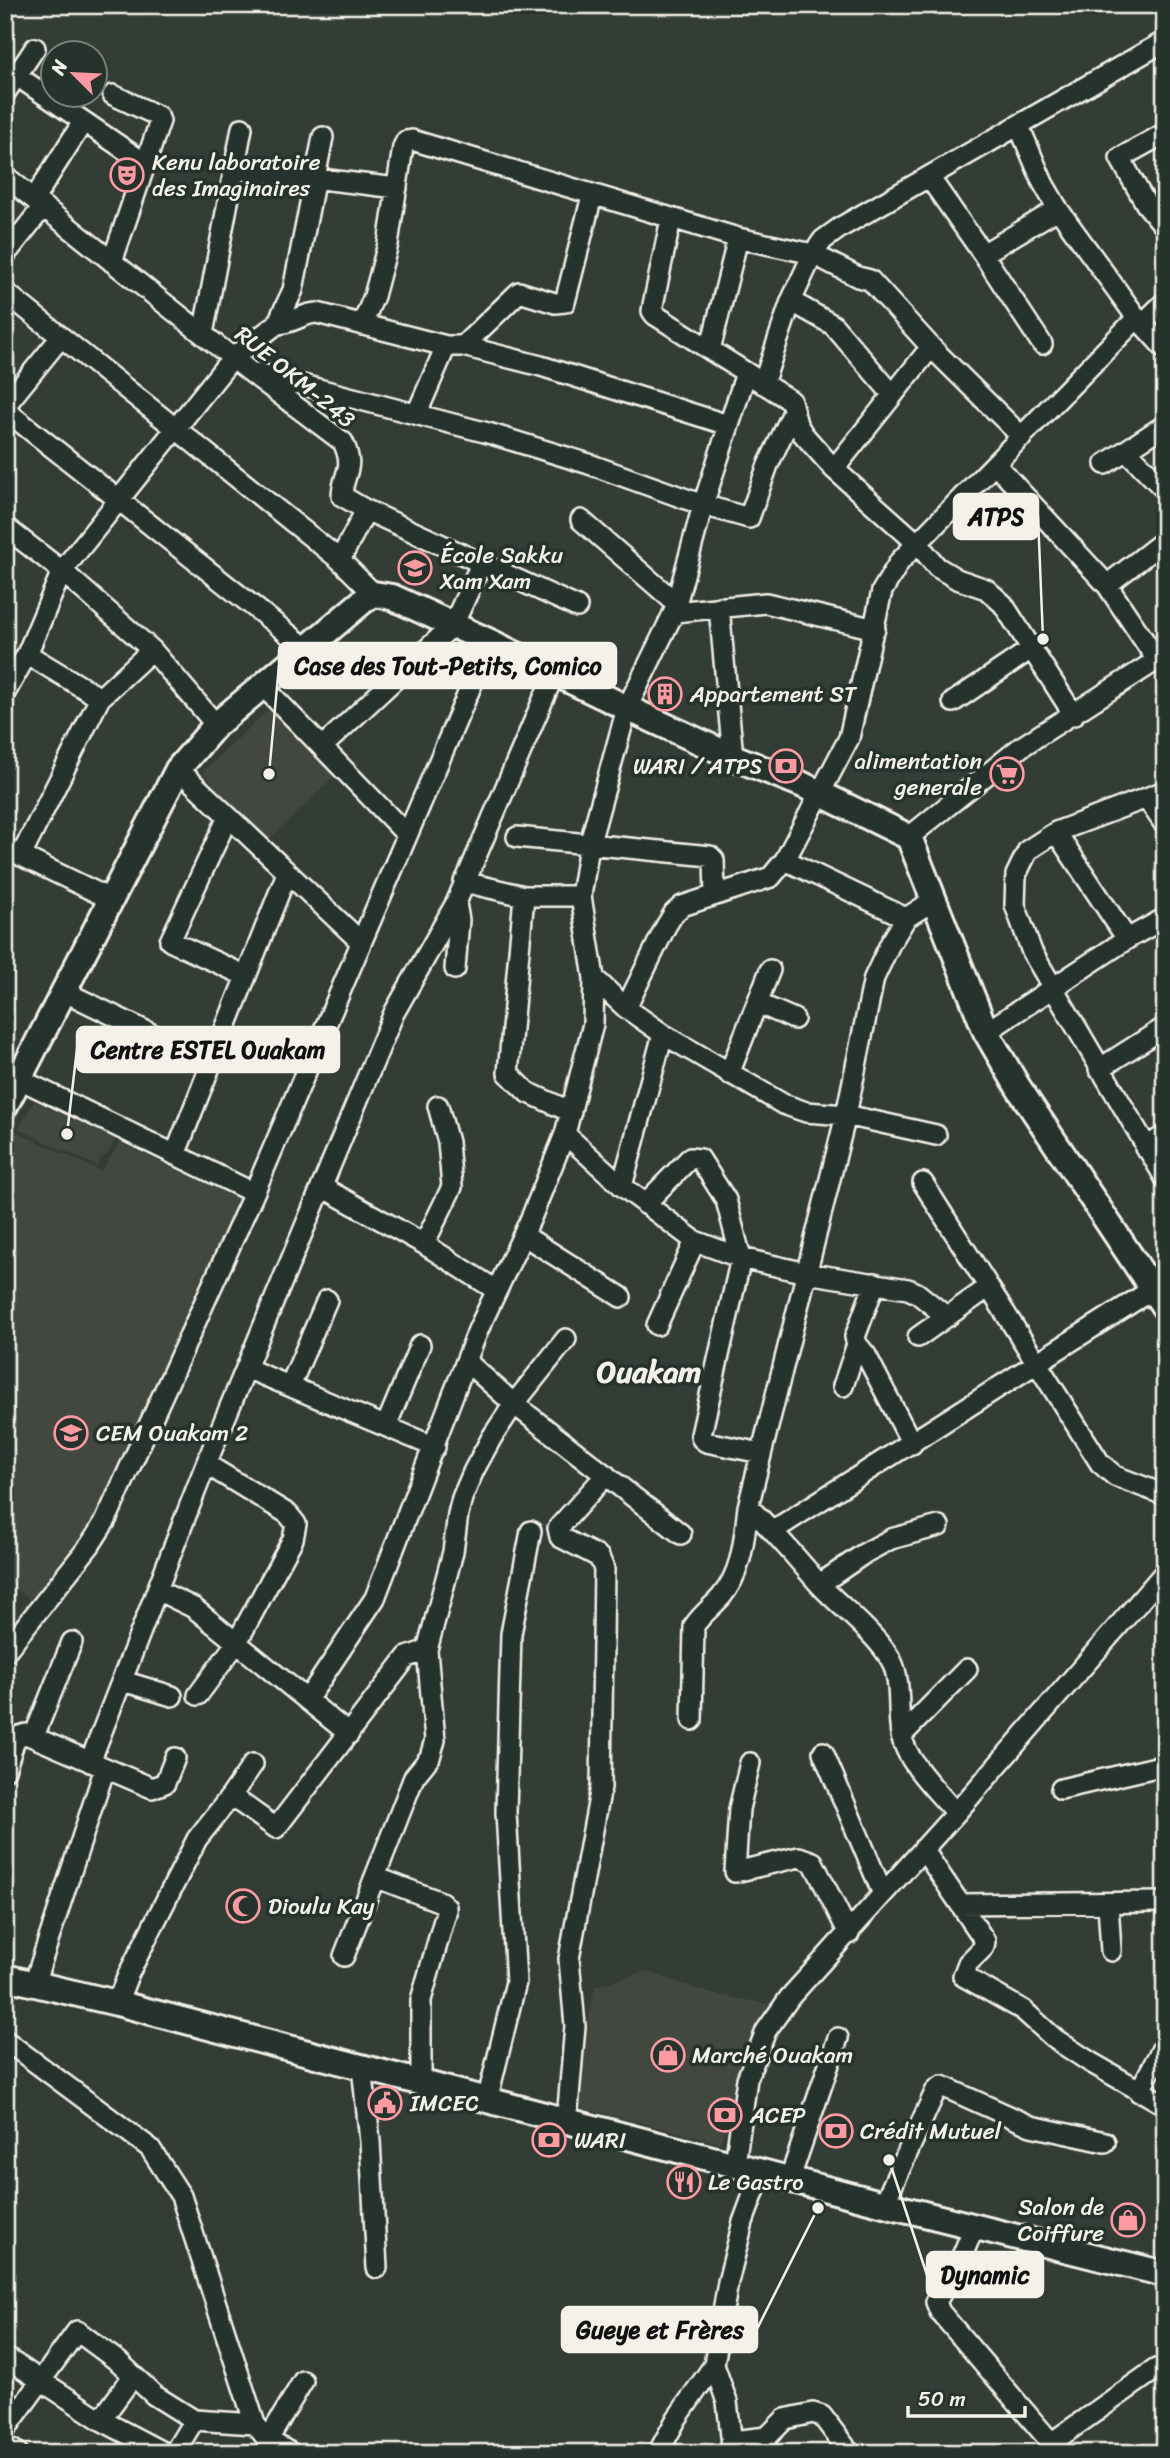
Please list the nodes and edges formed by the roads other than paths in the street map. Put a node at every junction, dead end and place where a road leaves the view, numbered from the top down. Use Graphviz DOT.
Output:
graph roads {
  1 [pos="1165,41"];
  2 [pos="35,48"];
  3 [pos="17,76"];
  4 [pos="5,93"];
  5 [pos="113,95"];
  6 [pos="83,122"];
  7 [pos="1019,126"];
  8 [pos="242,128"];
  9 [pos="1165,133"];
  10 [pos="323,137"];
  11 [pos="146,164"];
  12 [pos="235,169"];
  13 [pos="5,176"];
  14 [pos="317,177"];
  15 [pos="929,177"];
  16 [pos="397,188"];
  17 [pos="592,196"];
  18 [pos="39,203"];
  19 [pos="1058,209"];
  20 [pos="671,219"];
  21 [pos="1165,227"];
  22 [pos="738,238"];
  23 [pos="813,254"];
  24 [pos="984,254"];
  25 [pos="5,255"];
  26 [pos="112,262"];
  27 [pos="5,292"];
  28 [pos="791,301"];
  29 [pos="1165,302"];
  30 [pos="1140,321"];
  31 [pos="277,324"];
  32 [pos="362,325"];
  33 [pos="203,334"];
  34 [pos="61,337"];
  35 [pos="1042,344"];
  36 [pos="455,346"];
  37 [pos="931,347"];
  38 [pos="1165,349"];
  39 [pos="710,350"];
  40 [pos="232,358"];
  41 [pos="249,371"];
  42 [pos="746,373"];
  43 [pos="763,384"];
  44 [pos="893,395"];
  45 [pos="5,408"];
  46 [pos="793,412"];
  47 [pos="417,413"];
  48 [pos="728,425"];
  49 [pos="1165,425"];
  50 [pos="176,428"];
  51 [pos="1022,437"];
  52 [pos="1128,451"];
  53 [pos="995,464"];
  54 [pos="1105,464"];
  55 [pos="834,469"];
  56 [pos="1165,490"];
  57 [pos="119,500"];
  58 [pos="703,505"];
  59 [pos="366,510"];
  60 [pos="581,520"];
  61 [pos="5,527"];
  62 [pos="1165,540"];
  63 [pos="918,544"];
  64 [pos="340,560"];
  65 [pos="482,562"];
  66 [pos="62,571"];
  67 [pos="1107,586"];
  68 [pos="374,594"];
  69 [pos="577,607"];
  70 [pos="719,607"];
  71 [pos="675,608"];
  72 [pos="453,625"];
  73 [pos="875,629"];
  74 [pos="491,642"];
  75 [pos="306,648"];
  76 [pos="1031,649"];
  77 [pos="152,650"];
  78 [pos="27,654"];
  79 [pos="1161,658"];
  80 [pos="555,672"];
  81 [pos="262,685"];
  82 [pos="5,693"];
  83 [pos="100,698"];
  84 [pos="953,702"];
  85 [pos="627,708"];
  86 [pos="1074,715"];
  87 [pos="216,725"];
  88 [pos="322,747"];
  89 [pos="733,757"];
  90 [pos="178,769"];
  91 [pos="821,794"];
  92 [pos="1156,795"];
  93 [pos="228,817"];
  94 [pos="1165,825"];
  95 [pos="1056,832"];
  96 [pos="407,835"];
  97 [pos="517,837"];
  98 [pos="909,837"];
  99 [pos="589,846"];
  100 [pos="13,852"];
  101 [pos="785,860"];
  102 [pos="287,873"];
  103 [pos="464,882"];
  104 [pos="715,895"];
  105 [pos="524,896"];
  106 [pos="581,896"];
  107 [pos="110,899"];
  108 [pos="934,900"];
  109 [pos="456,903"];
  110 [pos="906,918"];
  111 [pos="1165,918"];
  112 [pos="1127,939"];
  113 [pos="361,942"];
  114 [pos="455,969"];
  115 [pos="770,970"];
  116 [pos="246,976"];
  117 [pos="594,978"];
  118 [pos="1053,989"];
  119 [pos="63,991"];
  120 [pos="757,1003"];
  121 [pos="626,1009"];
  122 [pos="794,1018"];
  123 [pos="1165,1027"];
  124 [pos="986,1032"];
  125 [pos="663,1034"];
  126 [pos="212,1063"];
  127 [pos="1099,1069"];
  128 [pos="729,1074"];
  129 [pos="12,1075"];
  130 [pos="5,1106"];
  131 [pos="438,1106"];
  132 [pos="571,1112"];
  133 [pos="846,1115"];
  134 [pos="565,1134"];
  135 [pos="936,1135"];
  136 [pos="1165,1135"];
  137 [pos="1145,1148"];
  138 [pos="175,1154"];
  139 [pos="1165,1178"];
  140 [pos="923,1184"];
  141 [pos="622,1186"];
  142 [pos="322,1187"];
  143 [pos="254,1193"];
  144 [pos="645,1204"];
  145 [pos="523,1235"];
  146 [pos="695,1241"];
  147 [pos="424,1244"];
  148 [pos="741,1258"];
  149 [pos="806,1273"];
  150 [pos="874,1283"];
  151 [pos="989,1287"];
  152 [pos="496,1290"];
  153 [pos="621,1297"];
  154 [pos="1159,1298"];
  155 [pos="327,1300"];
  156 [pos="947,1317"];
  157 [pos="657,1325"];
  158 [pos="918,1337"];
  159 [pos="566,1339"];
  160 [pos="857,1344"];
  161 [pos="420,1345"];
  162 [pos="466,1361"];
  163 [pos="1036,1365"];
  164 [pos="246,1368"];
  165 [pos="290,1386"];
  166 [pos="843,1386"];
  167 [pos="514,1404"];
  168 [pos="386,1426"];
  169 [pos="912,1444"];
  170 [pos="435,1447"];
  171 [pos="761,1452"];
  172 [pos="206,1464"];
  173 [pos="606,1475"];
  174 [pos="1165,1495"];
  175 [pos="748,1507"];
  176 [pos="939,1526"];
  177 [pos="774,1530"];
  178 [pos="531,1531"];
  179 [pos="681,1534"];
  180 [pos="1165,1572"];
  181 [pos="820,1584"];
  182 [pos="157,1590"];
  183 [pos="72,1642"];
  184 [pos="237,1642"];
  185 [pos="8,1645"];
  186 [pos="427,1650"];
  187 [pos="967,1669"];
  188 [pos="123,1681"];
  189 [pos="198,1695"];
  190 [pos="172,1696"];
  191 [pos="307,1700"];
  192 [pos="692,1720"];
  193 [pos="349,1734"];
  194 [pos="34,1736"];
  195 [pos="901,1736"];
  196 [pos="823,1752"];
  197 [pos="175,1758"];
  198 [pos="750,1763"];
  199 [pos="253,1764"];
  200 [pos="98,1765"];
  201 [pos="1165,1765"];
  202 [pos="5,1770"];
  203 [pos="1061,1789"];
  204 [pos="231,1796"];
  205 [pos="956,1813"];
  206 [pos="923,1849"];
  207 [pos="374,1877"];
  208 [pos="883,1894"];
  209 [pos="1165,1902"];
  210 [pos="960,1903"];
  211 [pos="1108,1903"];
  212 [pos="849,1934"];
  213 [pos="1111,1951"];
  214 [pos="344,1956"];
  215 [pos="5,1977"];
  216 [pos="34,1984"];
  217 [pos="117,2003"];
  218 [pos="838,2038"];
  219 [pos="5,2040"];
  220 [pos="1165,2043"];
  221 [pos="362,2067"];
  222 [pos="421,2082"];
  223 [pos="1139,2092"];
  224 [pos="487,2101"];
  225 [pos="1165,2105"];
  226 [pos="567,2120"];
  227 [pos="1105,2142"];
  228 [pos="735,2164"];
  229 [pos="762,2171"];
  230 [pos="790,2178"];
  231 [pos="884,2204"];
  232 [pos="974,2227"];
  233 [pos="377,2268"];
  234 [pos="1165,2274"];
  235 [pos="5,2357"];
  236 [pos="714,2365"];
  237 [pos="1156,2370"];
  238 [pos="133,2376"];
  239 [pos="40,2380"];
  240 [pos="303,2381"];
  241 [pos="102,2420"];
  242 [pos="194,2420"];
  243 [pos="255,2424"];
  244 [pos="5,2430"];
  245 [pos="268,2440"];
  246 [pos="5,2445"];
  247 [pos="733,2447"];
  248 [pos="1056,2448"];
  249 [pos="18,2453"];
  250 [pos="164,2453"];
  251 [pos="174,2453"];
  252 [pos="290,2453"];
  253 [pos="658,2453"];
  254 [pos="850,2453"];
  1 -- 7 [label="street"];
  2 -- 3 [label="street"];
  3 -- 4 [label="street"];
  3 -- 6 [label="street"];
  5 -- 11 [label="street"];
  6 -- 11 [label="street"];
  6 -- 18 [label="street"];
  7 -- 15 [label="street"];
  7 -- 19 [label="street"];
  8 -- 12 [label="street"];
  9 -- 21 [label="street"];
  10 -- 14 [label="street"];
  11 -- 26 [label="street"];
  12 -- 14 [label="street"];
  12 -- 33 [label="street"];
  13 -- 18 [label="street, RUE OKM-243"];
  14 -- 16 [label="street"];
  14 -- 31 [label="street"];
  15 -- 23 [label="street"];
  15 -- 24 [label="street"];
  16 -- 17 [label="street"];
  16 -- 32 [label="street"];
  17 -- 20 [label="street"];
  17 -- 36 [label="street"];
  18 -- 25 [label="street"];
  18 -- 26 [label="street, RUE OKM-243"];
  19 -- 24 [label="street"];
  19 -- 30 [label="street"];
  20 -- 22 [label="street"];
  20 -- 39 [label="street"];
  22 -- 23 [label="street"];
  22 -- 39 [label="street"];
  23 -- 28 [label="street"];
  23 -- 37 [label="street"];
  24 -- 35 [label="street"];
  26 -- 33 [label="street, RUE OKM-243"];
  27 -- 34 [label="street"];
  28 -- 43 [label="street"];
  28 -- 44 [label="street"];
  29 -- 30 [label="street"];
  30 -- 38 [label="street"];
  30 -- 51 [label="street"];
  31 -- 32 [label="street"];
  31 -- 40 [label="street"];
  32 -- 36 [label="street"];
  33 -- 40 [label="street, RUE OKM-243"];
  34 -- 45 [label="street"];
  34 -- 50 [label="street"];
  36 -- 47 [label="street"];
  36 -- 48 [label="street"];
  37 -- 44 [label="street"];
  37 -- 51 [label="street"];
  39 -- 42 [label="street"];
  40 -- 41 [label="street, RUE OKM-243"];
  40 -- 50 [label="street"];
  41 -- 47 [label="street"];
  41 -- 59 [label="street, RUE OKM-243"];
  42 -- 43 [label="street"];
  42 -- 48 [label="street"];
  43 -- 46 [label="street"];
  44 -- 55 [label="street"];
  45 -- 57 [label="street"];
  46 -- 55 [label="street"];
  46 -- 58 [label="street"];
  47 -- 58 [label="street"];
  48 -- 58 [label="street"];
  49 -- 52 [label="street"];
  50 -- 57 [label="street"];
  50 -- 64 [label="street"];
  51 -- 53 [label="street"];
  52 -- 54 [label="street"];
  52 -- 56 [label="street"];
  53 -- 63 [label="street"];
  53 -- 67 [label="street"];
  55 -- 63 [label="street"];
  57 -- 66 [label="street"];
  57 -- 75 [label="street"];
  58 -- 71 [label="street"];
  59 -- 64 [label="street"];
  59 -- 65 [label="street, RUE OKM-243"];
  60 -- 71 [label="street"];
  61 -- 66 [label="street"];
  62 -- 67 [label="street"];
  63 -- 73 [label="street"];
  63 -- 76 [label="street"];
  64 -- 68 [label="street"];
  65 -- 69 [label="street, RUE OKM-243"];
  65 -- 72 [label="street"];
  66 -- 77 [label="street"];
  66 -- 78 [label="street"];
  67 -- 79 [label="street"];
  68 -- 72 [label="street"];
  68 -- 75 [label="street"];
  70 -- 71 [label="street"];
  70 -- 73 [label="street"];
  70 -- 89 [label="street"];
  71 -- 85 [label="street"];
  72 -- 74 [label="street"];
  72 -- 88 [label="street"];
  73 -- 91 [label="street"];
  74 -- 80 [label="street"];
  74 -- 96 [label="street"];
  75 -- 81 [label="street"];
  76 -- 84 [label="street"];
  76 -- 86 [label="street"];
  77 -- 83 [label="street"];
  77 -- 87 [label="street"];
  78 -- 82 [label="street"];
  78 -- 83 [label="street"];
  79 -- 86 [label="street"];
  80 -- 85 [label="street"];
  80 -- 103 [label="street"];
  81 -- 87 [label="street"];
  81 -- 88 [label="street"];
  83 -- 100 [label="street"];
  85 -- 89 [label="street"];
  85 -- 99 [label="street"];
  86 -- 98 [label="street"];
  87 -- 90 [label="street"];
  88 -- 96 [label="street"];
  89 -- 91 [label="street"];
  90 -- 93 [label="street"];
  90 -- 107 [label="street"];
  91 -- 98 [label="street"];
  91 -- 101 [label="street"];
  92 -- 94 [label="street"];
  92 -- 95 [label="street"];
  93 -- 102 [label="street"];
  93 -- 116 [label="street"];
  95 -- 112 [label="street"];
  95 -- 118 [label="street"];
  96 -- 113 [label="street"];
  97 -- 99 [label="street"];
  98 -- 108 [label="street"];
  99 -- 104 [label="street"];
  99 -- 106 [label="street"];
  100 -- 107 [label="street"];
  101 -- 104 [label="street"];
  101 -- 110 [label="street"];
  102 -- 113 [label="street"];
  102 -- 116 [label="street"];
  103 -- 105 [label="street"];
  103 -- 109 [label="street"];
  104 -- 121 [label="street"];
  105 -- 106 [label="street"];
  105 -- 132 [label="street"];
  106 -- 117 [label="street"];
  107 -- 119 [label="street"];
  108 -- 110 [label="street"];
  108 -- 124 [label="street"];
  109 -- 114 [label="street"];
  109 -- 142 [label="street"];
  110 -- 133 [label="street"];
  111 -- 112 [label="street"];
  112 -- 118 [label="street"];
  113 -- 143 [label="street"];
  115 -- 120 [label="street"];
  116 -- 126 [label="street"];
  117 -- 121 [label="street"];
  117 -- 132 [label="street"];
  118 -- 124 [label="street"];
  118 -- 127 [label="street"];
  119 -- 126 [label="street"];
  119 -- 129 [label="street"];
  120 -- 122 [label="street"];
  120 -- 128 [label="street"];
  121 -- 125 [label="street"];
  123 -- 127 [label="street"];
  124 -- 154 [label="street"];
  125 -- 128 [label="street"];
  125 -- 141 [label="street"];
  126 -- 138 [label="street"];
  127 -- 137 [label="street"];
  128 -- 133 [label="street"];
  129 -- 130 [label="street"];
  129 -- 138 [label="street"];
  131 -- 147 [label="street"];
  132 -- 134 [label="street"];
  133 -- 135 [label="street"];
  133 -- 149 [label="street"];
  134 -- 141 [label="street"];
  134 -- 145 [label="street"];
  136 -- 137 [label="street"];
  137 -- 139 [label="street"];
  138 -- 143 [label="street"];
  140 -- 151 [label="street"];
  141 -- 144 [label="street"];
  142 -- 147 [label="street"];
  142 -- 164 [label="street"];
  143 -- 185 [label="street"];
  144 -- 146 [label="street"];
  144 -- 148 [label="street"];
  145 -- 152 [label="street"];
  145 -- 153 [label="street"];
  146 -- 148 [label="street"];
  146 -- 157 [label="street"];
  147 -- 152 [label="street"];
  148 -- 149 [label="street"];
  148 -- 171 [label="street"];
  149 -- 150 [label="street"];
  149 -- 171 [label="street"];
  150 -- 156 [label="street"];
  150 -- 160 [label="street"];
  151 -- 156 [label="street"];
  151 -- 163 [label="street"];
  152 -- 162 [label="street"];
  154 -- 163 [label="street"];
  155 -- 165 [label="street"];
  156 -- 158 [label="street"];
  159 -- 167 [label="street"];
  160 -- 166 [label="street"];
  160 -- 169 [label="street"];
  161 -- 168 [label="street"];
  162 -- 167 [label="street"];
  162 -- 170 [label="street"];
  163 -- 169 [label="street"];
  163 -- 174 [label="street"];
  164 -- 165 [label="street"];
  164 -- 172 [label="street"];
  165 -- 168 [label="street"];
  167 -- 173 [label="street"];
  167 -- 186 [label="street"];
  168 -- 170 [label="street"];
  169 -- 177 [label="street"];
  170 -- 191 [label="street"];
  171 -- 175 [label="street"];
  172 -- 182 [label="street"];
  172 -- 184 [label="street"];
  173 -- 179 [label="street"];
  173 -- 226 [label="street"];
  175 -- 177 [label="street"];
  175 -- 192 [label="street"];
  176 -- 181 [label="street"];
  177 -- 181 [label="street"];
  178 -- 224 [label="street"];
  180 -- 205 [label="street"];
  181 -- 195 [label="street"];
  182 -- 184 [label="street"];
  182 -- 188 [label="street"];
  183 -- 194 [label="street"];
  184 -- 189 [label="street"];
  184 -- 191 [label="street"];
  186 -- 193 [label="street"];
  186 -- 207 [label="street"];
  187 -- 195 [label="street"];
  188 -- 190 [label="street"];
  188 -- 200 [label="street"];
  191 -- 193 [label="street"];
  193 -- 204 [label="street"];
  194 -- 200 [label="street"];
  194 -- 202 [label="street"];
  195 -- 205 [label="street"];
  196 -- 208 [label="street"];
  197 -- 200 [label="street"];
  198 -- 212 [label="street"];
  199 -- 204 [label="street"];
  200 -- 216 [label="street"];
  201 -- 203 [label="street"];
  204 -- 217 [label="street"];
  205 -- 206 [label="street"];
  206 -- 208 [label="street"];
  206 -- 210 [label="street"];
  207 -- 214 [label="street"];
  207 -- 222 [label="street"];
  208 -- 212 [label="street"];
  209 -- 211 [label="street"];
  210 -- 211 [label="street"];
  210 -- 223 [label="street"];
  211 -- 213 [label="street"];
  212 -- 228 [label="street"];
  215 -- 216 [label="street"];
  216 -- 217 [label="street"];
  217 -- 221 [label="street"];
  218 -- 230 [label="street"];
  219 -- 243 [label="street"];
  220 -- 223 [label="street"];
  221 -- 222 [label="street"];
  221 -- 233 [label="street"];
  222 -- 224 [label="street"];
  223 -- 225 [label="street"];
  224 -- 226 [label="street"];
  226 -- 228 [label="street"];
  227 -- 231 [label="street"];
  228 -- 229 [label="street"];
  229 -- 230 [label="street"];
  229 -- 236 [label="street"];
  230 -- 231 [label="street"];
  231 -- 232 [label="street"];
  232 -- 234 [label="street"];
  232 -- 248 [label="street"];
  235 -- 239 [label="street"];
  236 -- 247 [label="street"];
  236 -- 253 [label="street"];
  237 -- 248 [label="street"];
  238 -- 239 [label="street"];
  238 -- 241 [label="street"];
  238 -- 242 [label="street"];
  239 -- 241 [label="street"];
  239 -- 244 [label="street"];
  240 -- 245 [label="street"];
  241 -- 250 [label="street"];
  242 -- 243 [label="street"];
  242 -- 251 [label="street"];
  243 -- 245 [label="street"];
  245 -- 252 [label="street"];
  246 -- 249 [label="street"];
  247 -- 254 [label="street"];
}
